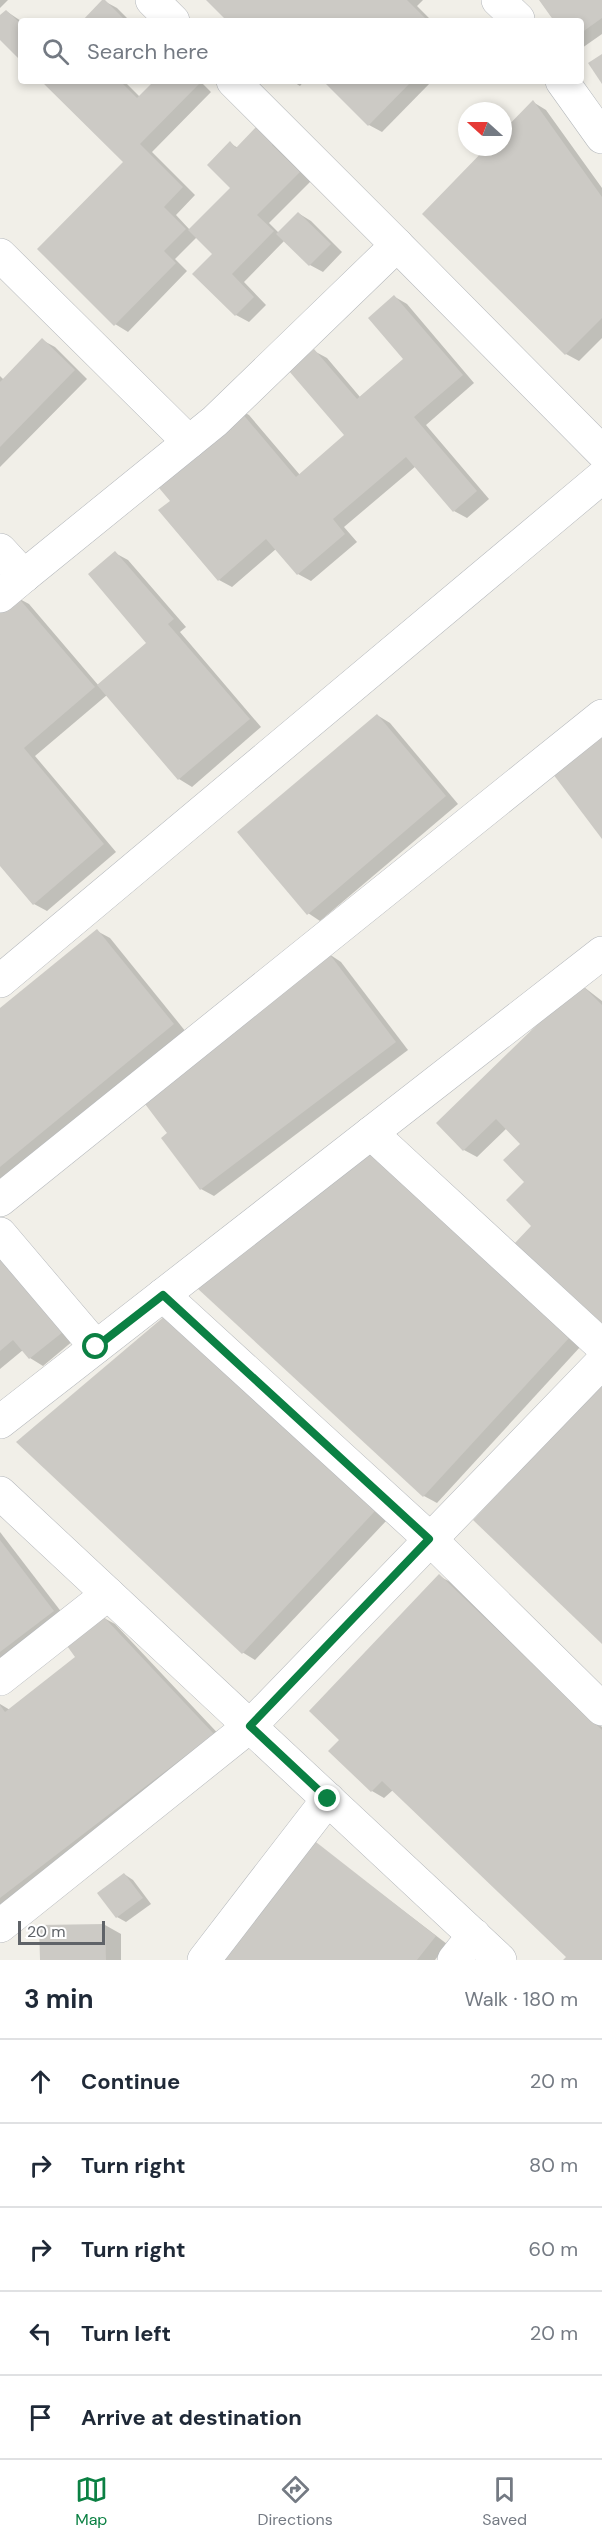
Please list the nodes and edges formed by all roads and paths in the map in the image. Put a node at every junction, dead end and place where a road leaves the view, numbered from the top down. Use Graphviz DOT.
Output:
graph roads {
  1 [pos="152,0"];
  2 [pos="170,18"];
  3 [pos="236,84"];
  4 [pos="564,84"];
  5 [pos="602,137"];
  6 [pos="397,245"];
  7 [pos="0,255"];
  8 [pos="189,442"];
  9 [pos="602,452"];
  10 [pos="602,477"];
  11 [pos="0,550"];
  12 [pos="12,586"];
  13 [pos="602,716"];
  14 [pos="600,958"];
  15 [pos="0,981"];
  16 [pos="371,1133"];
  17 [pos="0,1200"];
  18 [pos="0,1234"];
  19 [pos="163,1295"];
  20 [pos="602,1346"];
  21 [pos="96,1347"];
  22 [pos="602,1362"];
  23 [pos="0,1422"];
  24 [pos="0,1493"];
  25 [pos="429,1539"];
  26 [pos="108,1594"];
  27 [pos="0,1679"];
  28 [pos="602,1710"];
  29 [pos="250,1726"];
  30 [pos="328,1799"];
  31 [pos="0,1926"];
  32 [pos="464,1948"];
  33 [pos="204,1960"];
  34 [pos="500,1960"];
  1 -- 2 [label="street"];
  3 -- 6 [label="street"];
  4 -- 5 [label="street"];
  6 -- 8 [label="street"];
  6 -- 9 [label="street"];
  7 -- 8 [label="street"];
  8 -- 12 [label="street"];
  10 -- 15 [label="street"];
  11 -- 12 [label="street"];
  13 -- 17 [label="street"];
  14 -- 16 [label="street"];
  16 -- 19 [label="street"];
  16 -- 20 [label="street"];
  18 -- 21 [label="street"];
  19 -- 21 [label="street"];
  19 -- 25 [label="street"];
  21 -- 23 [label="street"];
  22 -- 25 [label="street"];
  24 -- 26 [label="street"];
  25 -- 28 [label="street"];
  25 -- 29 [label="street"];
  26 -- 27 [label="street"];
  26 -- 29 [label="street"];
  29 -- 30 [label="street"];
  29 -- 31 [label="street"];
  30 -- 32 [label="street"];
  30 -- 33 [label="street"];
  32 -- 34 [label="street"];
}
